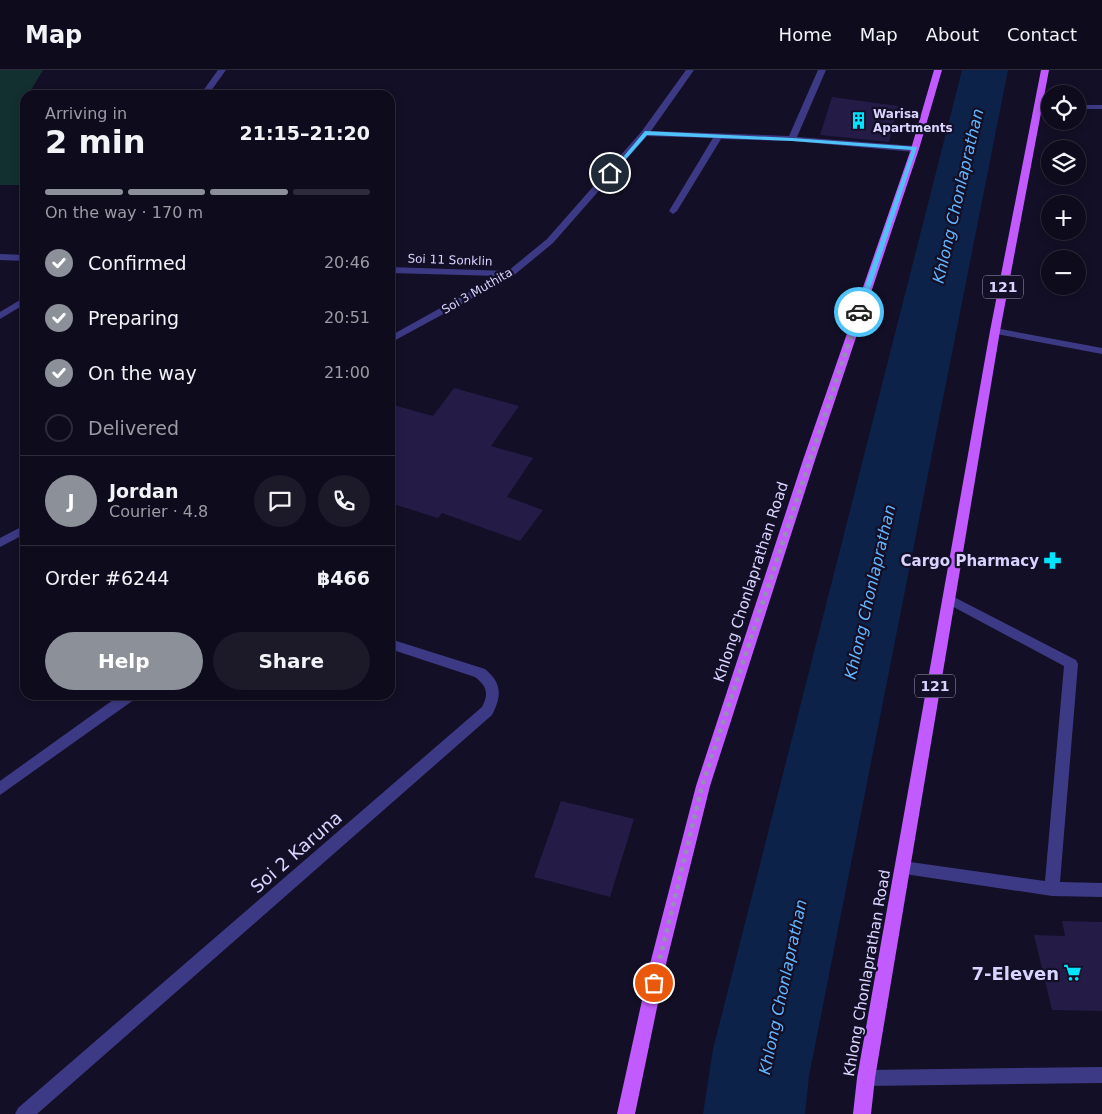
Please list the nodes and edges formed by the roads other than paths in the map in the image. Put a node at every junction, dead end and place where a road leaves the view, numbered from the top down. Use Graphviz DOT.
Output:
graph roads {
  1 [pos="222,70"];
  2 [pos="690,70"];
  3 [pos="822,70"];
  4 [pos="938,70"];
  5 [pos="1045,70"];
  6 [pos="208,90"];
  7 [pos="1039,106"];
  8 [pos="1086,107"];
  9 [pos="1102,107"];
  10 [pos="645,133"];
  11 [pos="718,136"];
  12 [pos="792,139"];
  13 [pos="915,149"];
  14 [pos="673,210"];
  15 [pos="0,257"];
  16 [pos="20,258"];
  17 [pos="395,270"];
  18 [pos="510,274"];
  19 [pos="20,303"];
  20 [pos="0,316"];
  21 [pos="995,331"];
  22 [pos="395,337"];
  23 [pos="1102,351"];
  24 [pos="20,533"];
  25 [pos="0,544"];
  26 [pos="950,600"];
  27 [pos="395,646"];
  28 [pos="123,700"];
  29 [pos="0,789"];
  30 [pos="903,868"];
  31 [pos="1052,890"];
  32 [pos="1102,890"];
  33 [pos="1102,1075"];
  34 [pos="866,1078"];
  35 [pos="24,1114"];
  36 [pos="626,1114"];
  37 [pos="862,1114"];
  1 -- 6 [label="street"];
  2 -- 10 [label="street, Soi 3 Muthita"];
  3 -- 12 [label="street"];
  4 -- 13 [label="main road, Khlong Chonlaprathan Road"];
  5 -- 7 [label="main road, Khlong Chonlaprathan Road / 121"];
  7 -- 21 [label="main road, Khlong Chonlaprathan Road / 121"];
  8 -- 9 [label="street"];
  10 -- 11 [label="street"];
  10 -- 18 [label="street, Soi 3 Muthita"];
  11 -- 12 [label="street"];
  11 -- 14 [label="street"];
  12 -- 13 [label="street"];
  13 -- 36 [label="main road, Khlong Chonlaprathan Road"];
  15 -- 16 [label="street"];
  17 -- 18 [label="street, Soi 11 Sonklin"];
  18 -- 22 [label="street, Soi 3 Muthita"];
  19 -- 20 [label="street"];
  21 -- 23 [label="street"];
  21 -- 26 [label="main road, Khlong Chonlaprathan Road / 121"];
  24 -- 25 [label="street"];
  26 -- 30 [label="main road, Khlong Chonlaprathan Road / 121"];
  26 -- 31 [label="street"];
  27 -- 35 [label="street, Soi 2 Karuna"];
  28 -- 29 [label="street"];
  30 -- 31 [label="street"];
  30 -- 34 [label="main road, Khlong Chonlaprathan Road / 121"];
  31 -- 32 [label="street"];
  33 -- 34 [label="street"];
  34 -- 37 [label="main road, Khlong Chonlaprathan Road / 121"];
}
